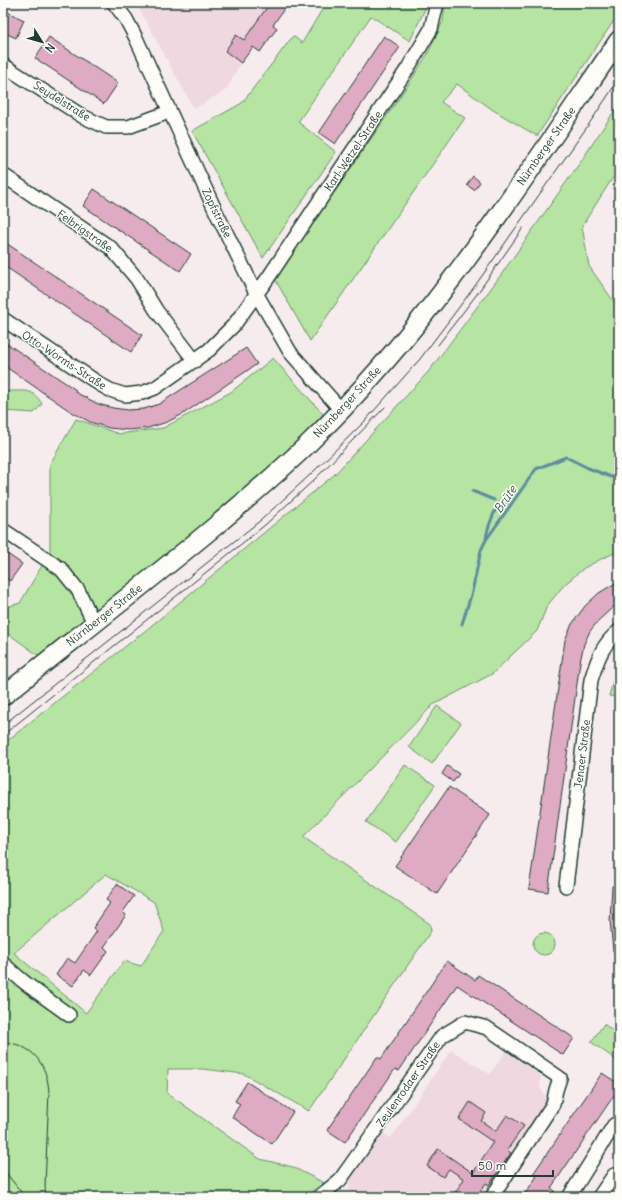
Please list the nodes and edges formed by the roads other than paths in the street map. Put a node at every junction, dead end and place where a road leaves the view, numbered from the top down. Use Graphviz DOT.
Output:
graph roads {
  1 [pos="114,3"];
  2 [pos="437,3"];
  3 [pos="619,40"];
  4 [pos="3,65"];
  5 [pos="169,112"];
  6 [pos="3,175"];
  7 [pos="256,293"];
  8 [pos="3,319"];
  9 [pos="195,361"];
  10 [pos="341,410"];
  11 [pos="3,530"];
  12 [pos="94,623"];
  13 [pos="619,630"];
  14 [pos="3,696"];
  15 [pos="566,886"];
  16 [pos="3,962"];
  17 [pos="69,1015"];
  18 [pos="619,1122"];
  19 [pos="614,1174"];
  20 [pos="319,1197"];
  21 [pos="492,1197"];
  22 [pos="569,1197"];
  23 [pos="599,1197"];
  1 -- 5 [label="street, Zopfstraße"];
  2 -- 7 [label="street, Karl-Wetzel-Straße"];
  3 -- 10 [label="street, Nürnberger Straße"];
  4 -- 5 [label="street, Seydelstraße"];
  5 -- 7 [label="street, Zopfstraße"];
  6 -- 9 [label="street, Felbrigstraße"];
  7 -- 9 [label="street, Otto-Worms-Straße"];
  7 -- 10 [label="street, Zopfstraße"];
  8 -- 9 [label="street, Otto-Worms-Straße"];
  10 -- 12 [label="street, Nürnberger Straße"];
  11 -- 12 [label="street"];
  12 -- 14 [label="street, Nürnberger Straße"];
  13 -- 15 [label="street, Jenaer Straße"];
  16 -- 17 [label="street"];
  18 -- 22 [label="street"];
  19 -- 23 [label="street"];
  20 -- 21 [label="street, Zeulenrodaer Straße"];
}
